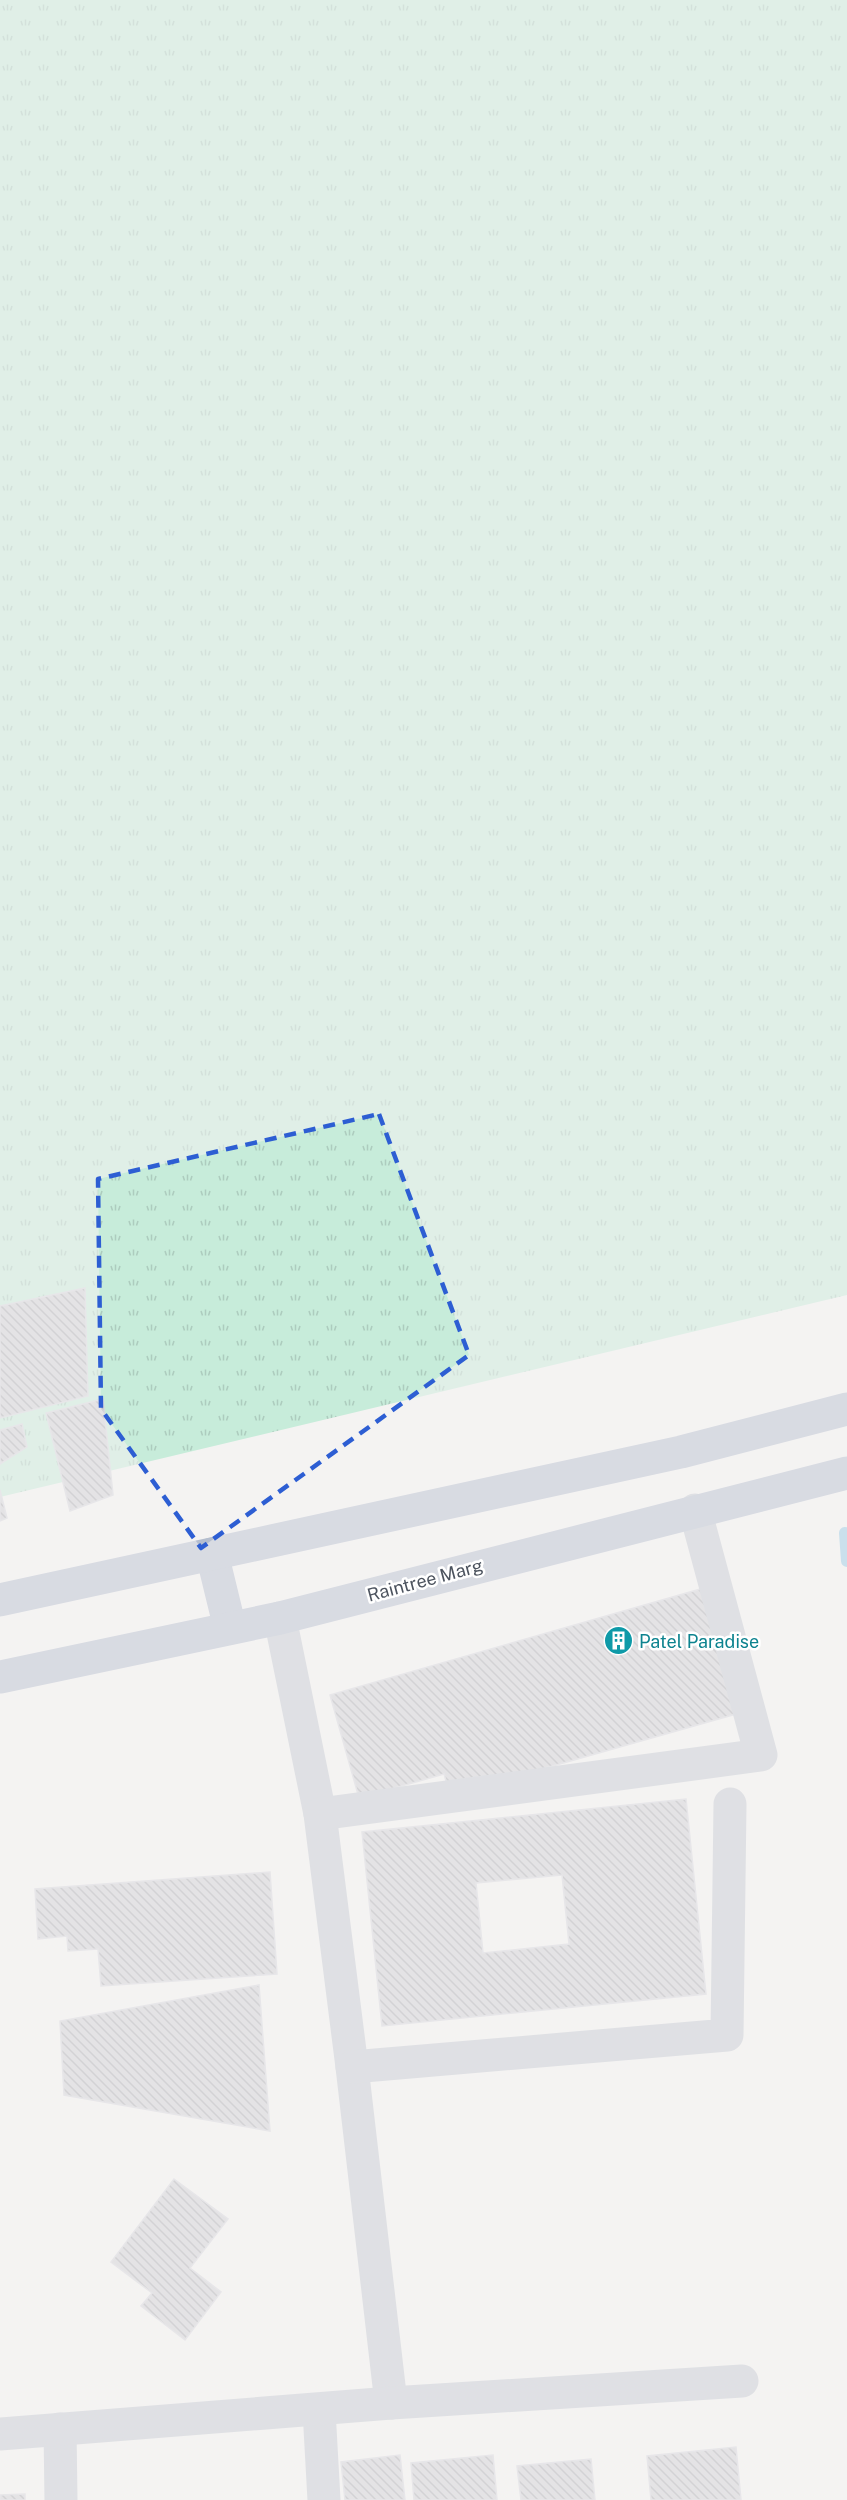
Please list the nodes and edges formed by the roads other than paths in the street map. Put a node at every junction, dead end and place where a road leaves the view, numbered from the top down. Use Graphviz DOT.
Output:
graph roads {
  1 [pos="847,1409"];
  2 [pos="847,1473"];
  3 [pos="695,1510"];
  4 [pos="212,1554"];
  5 [pos="0,1600"];
  6 [pos="280,1618"];
  7 [pos="230,1628"];
  8 [pos="0,1677"];
  9 [pos="730,1804"];
  10 [pos="320,1814"];
  11 [pos="352,2067"];
  12 [pos="742,2381"];
  13 [pos="391,2403"];
  14 [pos="319,2410"];
  15 [pos="60,2429"];
  16 [pos="0,2434"];
  17 [pos="61,2500"];
  18 [pos="324,2500"];
  1 -- 4 [label="main road"];
  2 -- 3 [label="main road, Raintree Marg"];
  3 -- 6 [label="main road, Raintree Marg"];
  3 -- 10 [label="street"];
  4 -- 5 [label="main road"];
  4 -- 7 [label="main road"];
  6 -- 7 [label="main road, Raintree Marg"];
  6 -- 10 [label="street"];
  7 -- 8 [label="main road, Raintree Marg"];
  9 -- 11 [label="street"];
  10 -- 11 [label="street"];
  11 -- 13 [label="street"];
  12 -- 13 [label="street"];
  13 -- 14 [label="street"];
  14 -- 15 [label="street"];
  14 -- 18 [label="street"];
  15 -- 16 [label="street"];
  15 -- 17 [label="street"];
}
